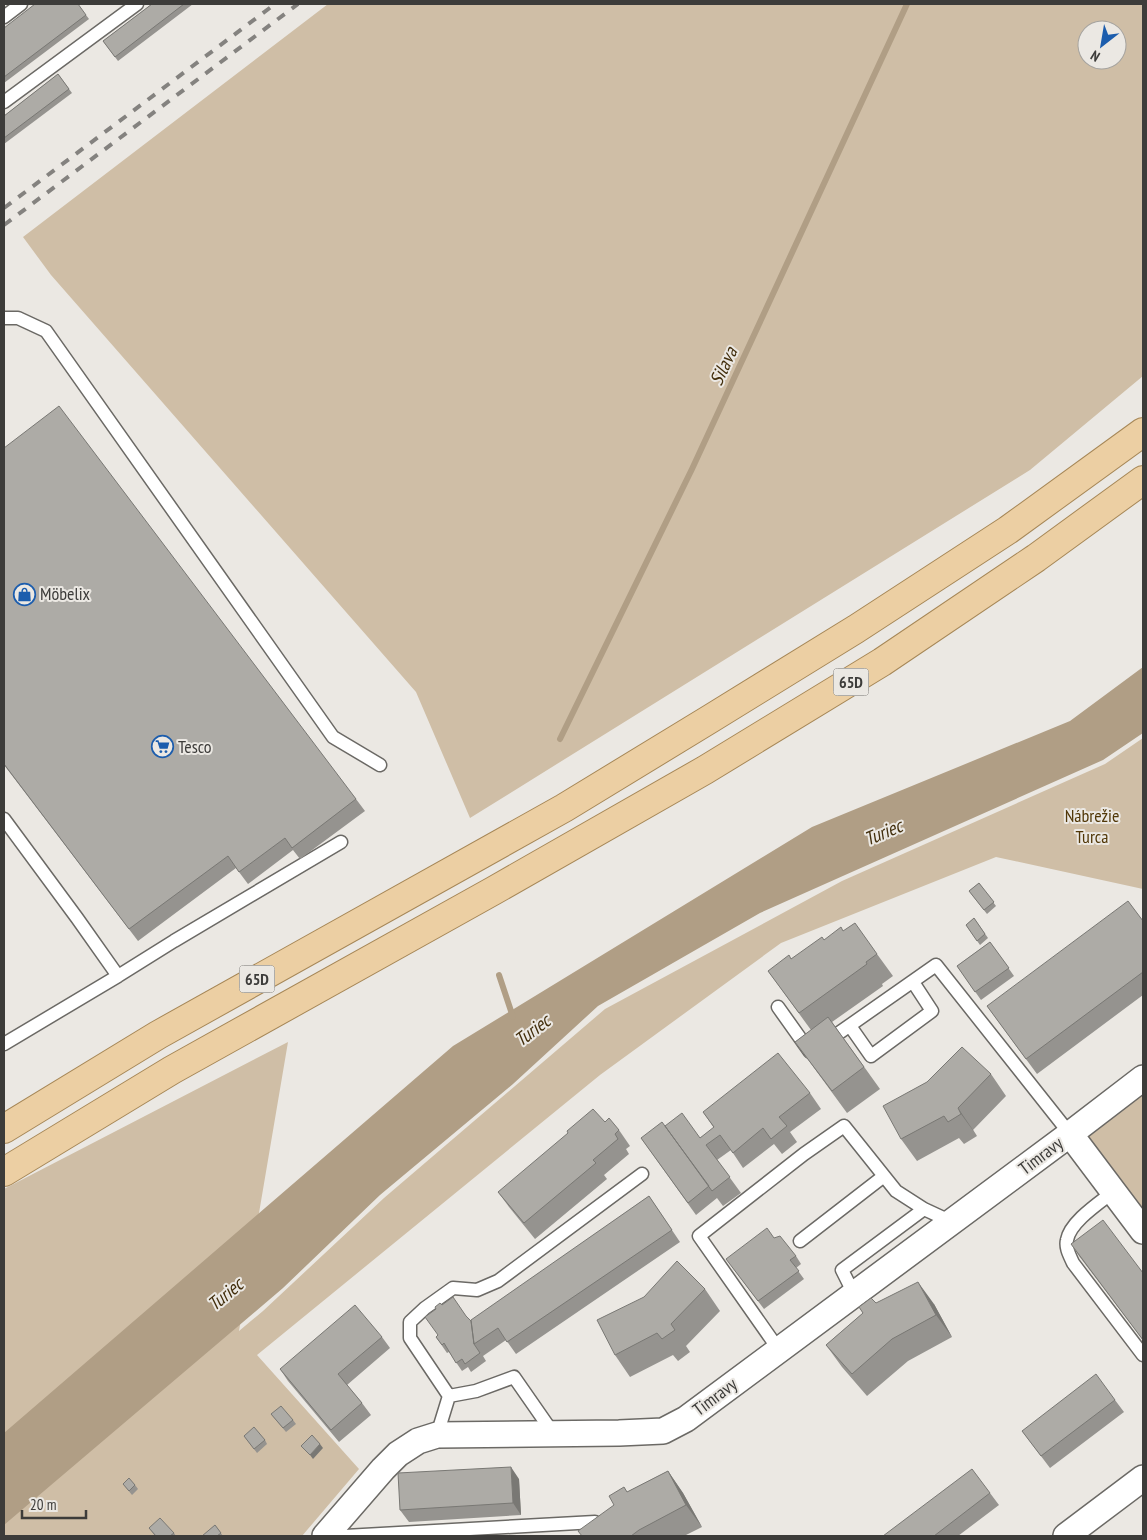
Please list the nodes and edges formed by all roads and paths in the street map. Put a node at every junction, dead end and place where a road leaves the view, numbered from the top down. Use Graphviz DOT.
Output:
graph roads {
  1 [pos="21,4"];
  2 [pos="137,4"];
  3 [pos="4,16"];
  4 [pos="4,102"];
  5 [pos="4,318"];
  6 [pos="1143,432"];
  7 [pos="1143,480"];
  8 [pos="380,765"];
  9 [pos="4,819"];
  10 [pos="341,842"];
  11 [pos="118,976"];
  12 [pos="913,982"];
  13 [pos="778,1007"];
  14 [pos="850,1026"];
  15 [pos="4,1044"];
  16 [pos="1143,1078"];
  17 [pos="4,1129"];
  18 [pos="1070,1134"];
  19 [pos="4,1172"];
  20 [pos="642,1174"];
  21 [pos="884,1176"];
  22 [pos="1113,1192"];
  23 [pos="924,1209"];
  24 [pos="952,1222"];
  25 [pos="1143,1231"];
  26 [pos="800,1241"];
  27 [pos="854,1294"];
  28 [pos="779,1350"];
  29 [pos="1143,1356"];
  30 [pos="449,1396"];
  31 [pos="553,1433"];
  32 [pos="437,1435"];
  33 [pos="1143,1478"];
  34 [pos="595,1522"];
  35 [pos="336,1535"];
  36 [pos="1066,1536"];
  1 -- 3 [label="lane"];
  2 -- 4 [label="lane"];
  5 -- 8 [label="lane"];
  6 -- 17 [label="main road, 65D"];
  7 -- 19 [label="main road, 65D"];
  9 -- 11 [label="lane"];
  10 -- 11 [label="lane"];
  11 -- 15 [label="lane"];
  12 -- 14 [label="lane"];
  12 -- 14 [label="lane"];
  12 -- 18 [label="lane"];
  13 -- 14 [label="lane"];
  16 -- 18 [label="street, Timravy"];
  18 -- 22 [label="street"];
  18 -- 24 [label="street, Timravy"];
  20 -- 30 [label="lane"];
  21 -- 23 [label="lane"];
  21 -- 26 [label="lane"];
  21 -- 28 [label="lane"];
  22 -- 25 [label="street"];
  22 -- 29 [label="lane"];
  23 -- 24 [label="lane"];
  23 -- 27 [label="lane"];
  24 -- 27 [label="street, Timravy"];
  27 -- 28 [label="street, Timravy"];
  28 -- 31 [label="street, Timravy"];
  30 -- 31 [label="lane"];
  30 -- 32 [label="lane"];
  31 -- 32 [label="street, Timravy"];
  32 -- 35 [label="street, Timravy"];
  33 -- 36 [label="street"];
  34 -- 35 [label="lane"];
}
